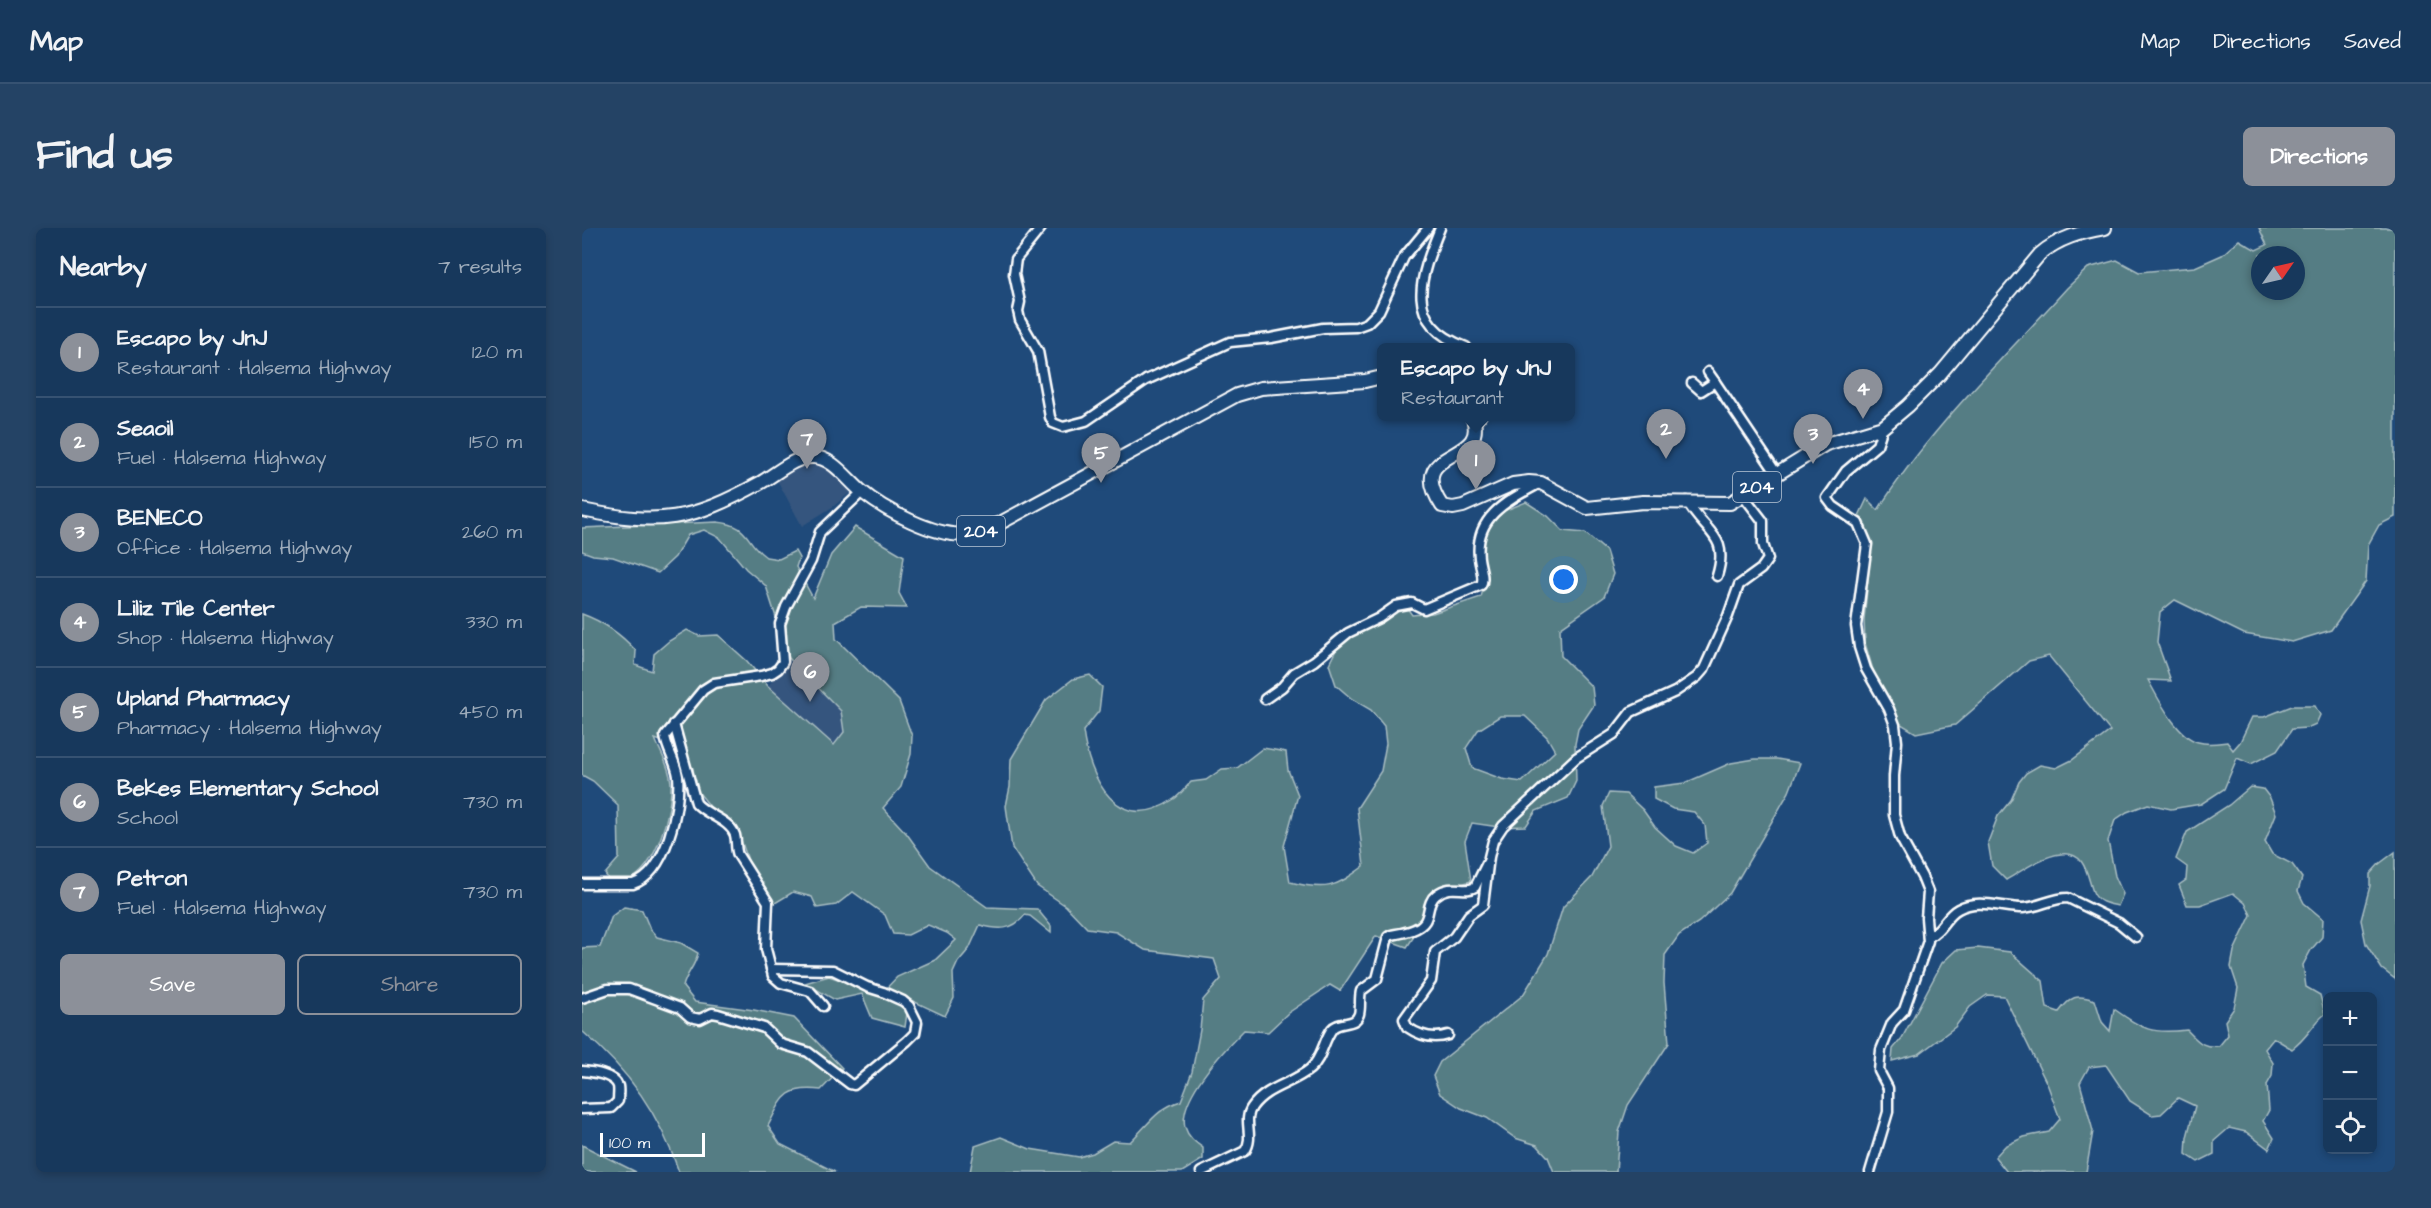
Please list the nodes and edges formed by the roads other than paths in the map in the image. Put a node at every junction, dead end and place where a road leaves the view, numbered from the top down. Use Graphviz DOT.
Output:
graph roads {
  1 [pos="1041,228"];
  2 [pos="1428,228"];
  3 [pos="1440,228"];
  4 [pos="2105,228"];
  5 [pos="1456,343"];
  6 [pos="1708,372"];
  7 [pos="1377,378"];
  8 [pos="1715,382"];
  9 [pos="1692,383"];
  10 [pos="1476,421"];
  11 [pos="1883,427"];
  12 [pos="1776,474"];
  13 [pos="1541,483"];
  14 [pos="862,492"];
  15 [pos="1743,495"];
  16 [pos="1687,501"];
  17 [pos="582,510"];
  18 [pos="1717,576"];
  19 [pos="1265,699"];
  20 [pos="674,724"];
  21 [pos="1489,857"];
  22 [pos="582,884"];
  23 [pos="1928,937"];
  24 [pos="2136,937"];
  25 [pos="771,969"];
  26 [pos="582,998"];
  27 [pos="823,1006"];
  28 [pos="1448,1035"];
  29 [pos="582,1071"];
  30 [pos="582,1109"];
  31 [pos="1201,1172"];
  32 [pos="1870,1172"];
  1 -- 2 [label="street"];
  3 -- 5 [label="street"];
  4 -- 11 [label="highway, 204"];
  6 -- 8 [label="street"];
  7 -- 14 [label="highway, 204"];
  8 -- 9 [label="street"];
  8 -- 12 [label="street"];
  10 -- 13 [label="highway"];
  11 -- 12 [label="highway, 204"];
  11 -- 23 [label="street"];
  12 -- 15 [label="highway, 204"];
  13 -- 16 [label="highway, 204"];
  13 -- 19 [label="street"];
  14 -- 17 [label="highway, 204"];
  14 -- 20 [label="street"];
  15 -- 16 [label="highway, 204"];
  15 -- 21 [label="street"];
  16 -- 18 [label="street"];
  20 -- 22 [label="street"];
  20 -- 25 [label="street"];
  21 -- 28 [label="street"];
  21 -- 31 [label="street"];
  23 -- 24 [label="street"];
  23 -- 32 [label="street"];
  25 -- 26 [label="street"];
  25 -- 27 [label="street"];
  29 -- 30 [label="street"];
}
